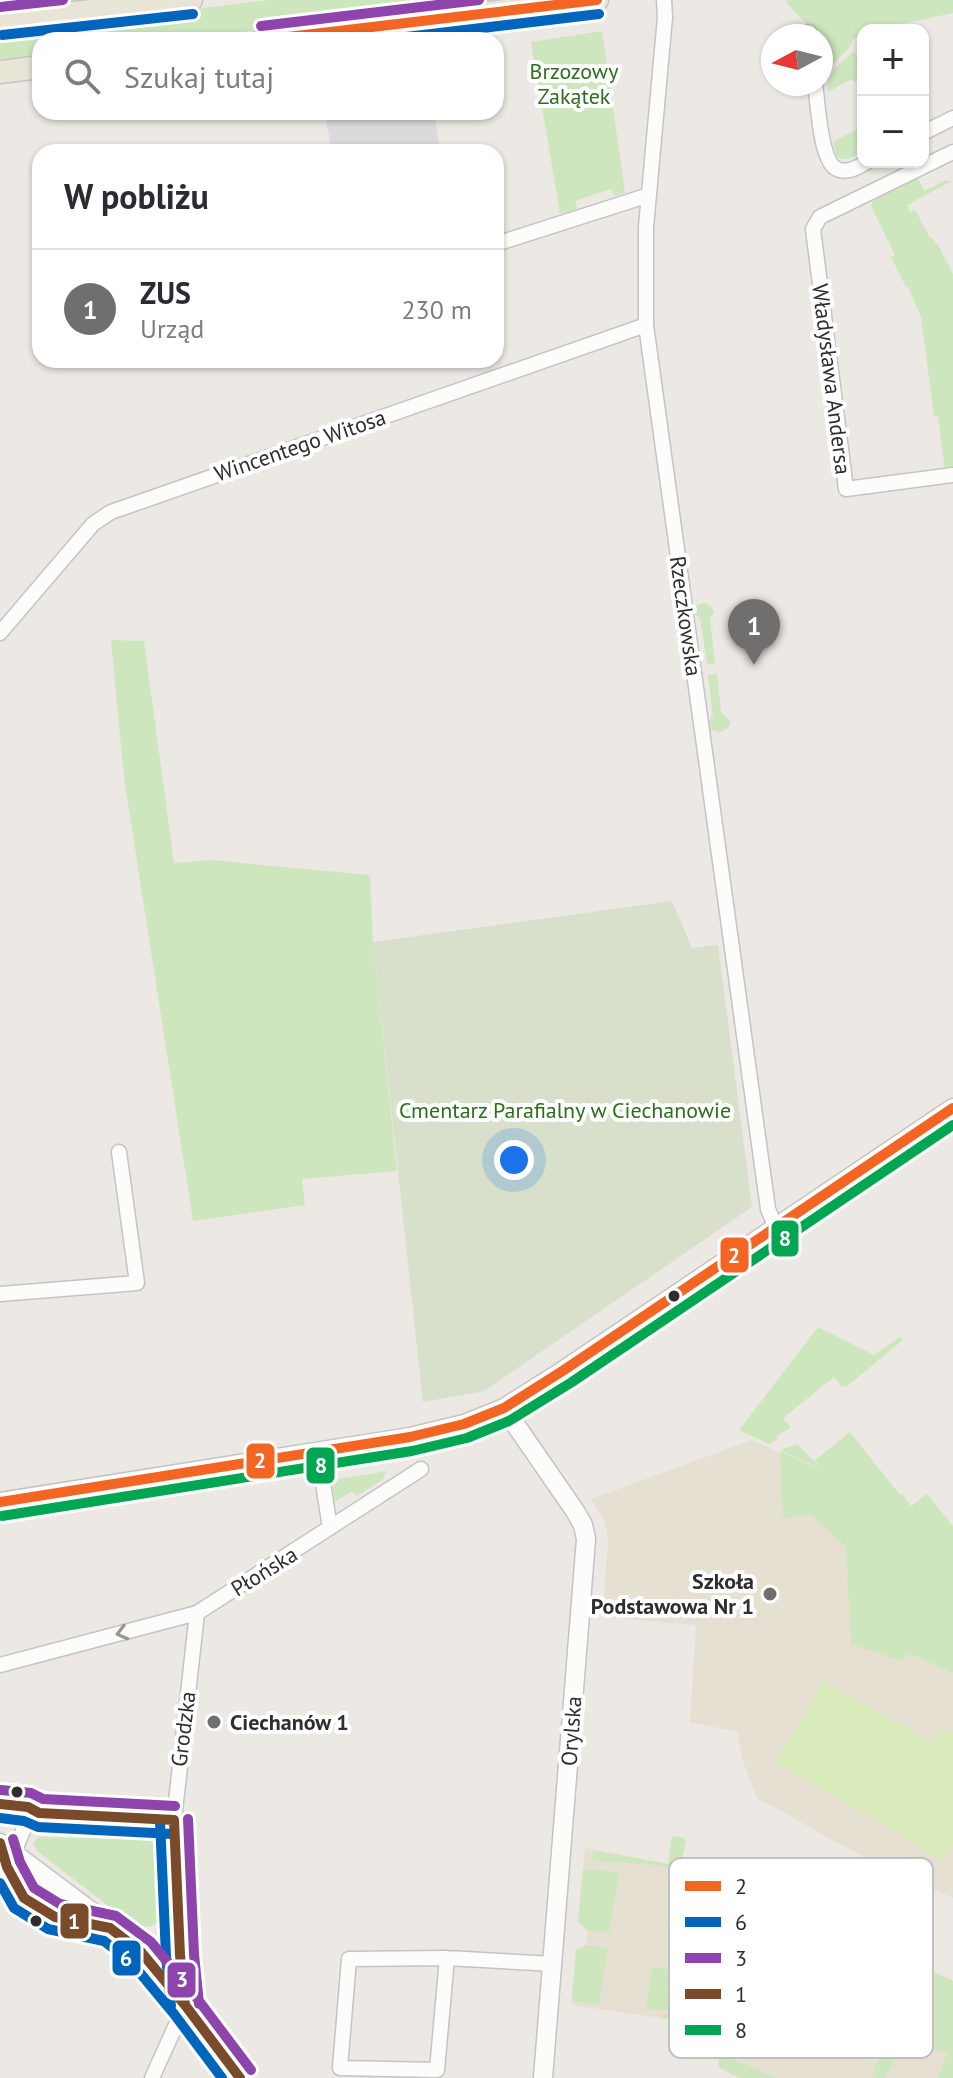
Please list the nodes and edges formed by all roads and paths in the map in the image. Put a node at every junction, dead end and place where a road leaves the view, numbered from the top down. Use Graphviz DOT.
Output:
graph roads {
  1 [pos="191,0"];
  2 [pos="597,0"];
  3 [pos="664,0"];
  4 [pos="521,4"];
  5 [pos="50,7"];
  6 [pos="0,21"];
  7 [pos="320,32"];
  8 [pos="32,68"];
  9 [pos="0,72"];
  10 [pos="817,96"];
  11 [pos="953,118"];
  12 [pos="929,130"];
  13 [pos="952,154"];
  14 [pos="857,167"];
  15 [pos="649,195"];
  16 [pos="504,241"];
  17 [pos="646,325"];
  18 [pos="953,475"];
  19 [pos="0,633"];
  20 [pos="953,1108"];
  21 [pos="119,1152"];
  22 [pos="776,1228"];
  23 [pos="0,1294"];
  24 [pos="504,1408"];
  25 [pos="318,1452"];
  26 [pos="421,1469"];
  27 [pos="0,1502"];
  28 [pos="330,1528"];
  29 [pos="197,1613"];
  30 [pos="0,1665"];
  31 [pos="0,1804"];
  32 [pos="39,1813"];
  33 [pos="174,1820"];
  34 [pos="7,1847"];
  35 [pos="0,1885"];
  36 [pos="447,1958"];
  37 [pos="553,1964"];
  38 [pos="185,2005"];
  39 [pos="152,2078"];
  40 [pos="240,2078"];
  41 [pos="543,2078"];
  1 -- 5 [label="main road"];
  2 -- 4 [label="main road"];
  3 -- 15 [label="street, Rzeczkowska"];
  4 -- 7 [label="main road"];
  5 -- 6 [label="main road"];
  8 -- 9 [label="main road"];
  10 -- 14 [label="street"];
  11 -- 12 [label="street"];
  13 -- 18 [label="street, Władysława Andersa"];
  15 -- 16 [label="street"];
  15 -- 17 [label="street, Rzeczkowska"];
  17 -- 19 [label="street, Wincentego Witosa"];
  17 -- 22 [label="street, Rzeczkowska"];
  20 -- 22 [label="street"];
  21 -- 23 [label="street"];
  22 -- 24 [label="street"];
  24 -- 25 [label="street"];
  24 -- 37 [label="street, Orylska"];
  25 -- 27 [label="street"];
  25 -- 28 [label="street"];
  26 -- 28 [label="street, Płońska"];
  28 -- 29 [label="street, Płońska"];
  29 -- 30 [label="street, Płońska, one-way"];
  29 -- 33 [label="street, Grodzka"];
  31 -- 32 [label="street"];
  32 -- 33 [label="street"];
  32 -- 34 [label="street"];
  33 -- 38 [label="street, Grodzka"];
  34 -- 35 [label="street"];
  34 -- 38 [label="street"];
  36 -- 36 [label="street"];
  36 -- 37 [label="street"];
  37 -- 41 [label="street, Orylska"];
  38 -- 39 [label="street"];
  38 -- 40 [label="street"];
}
